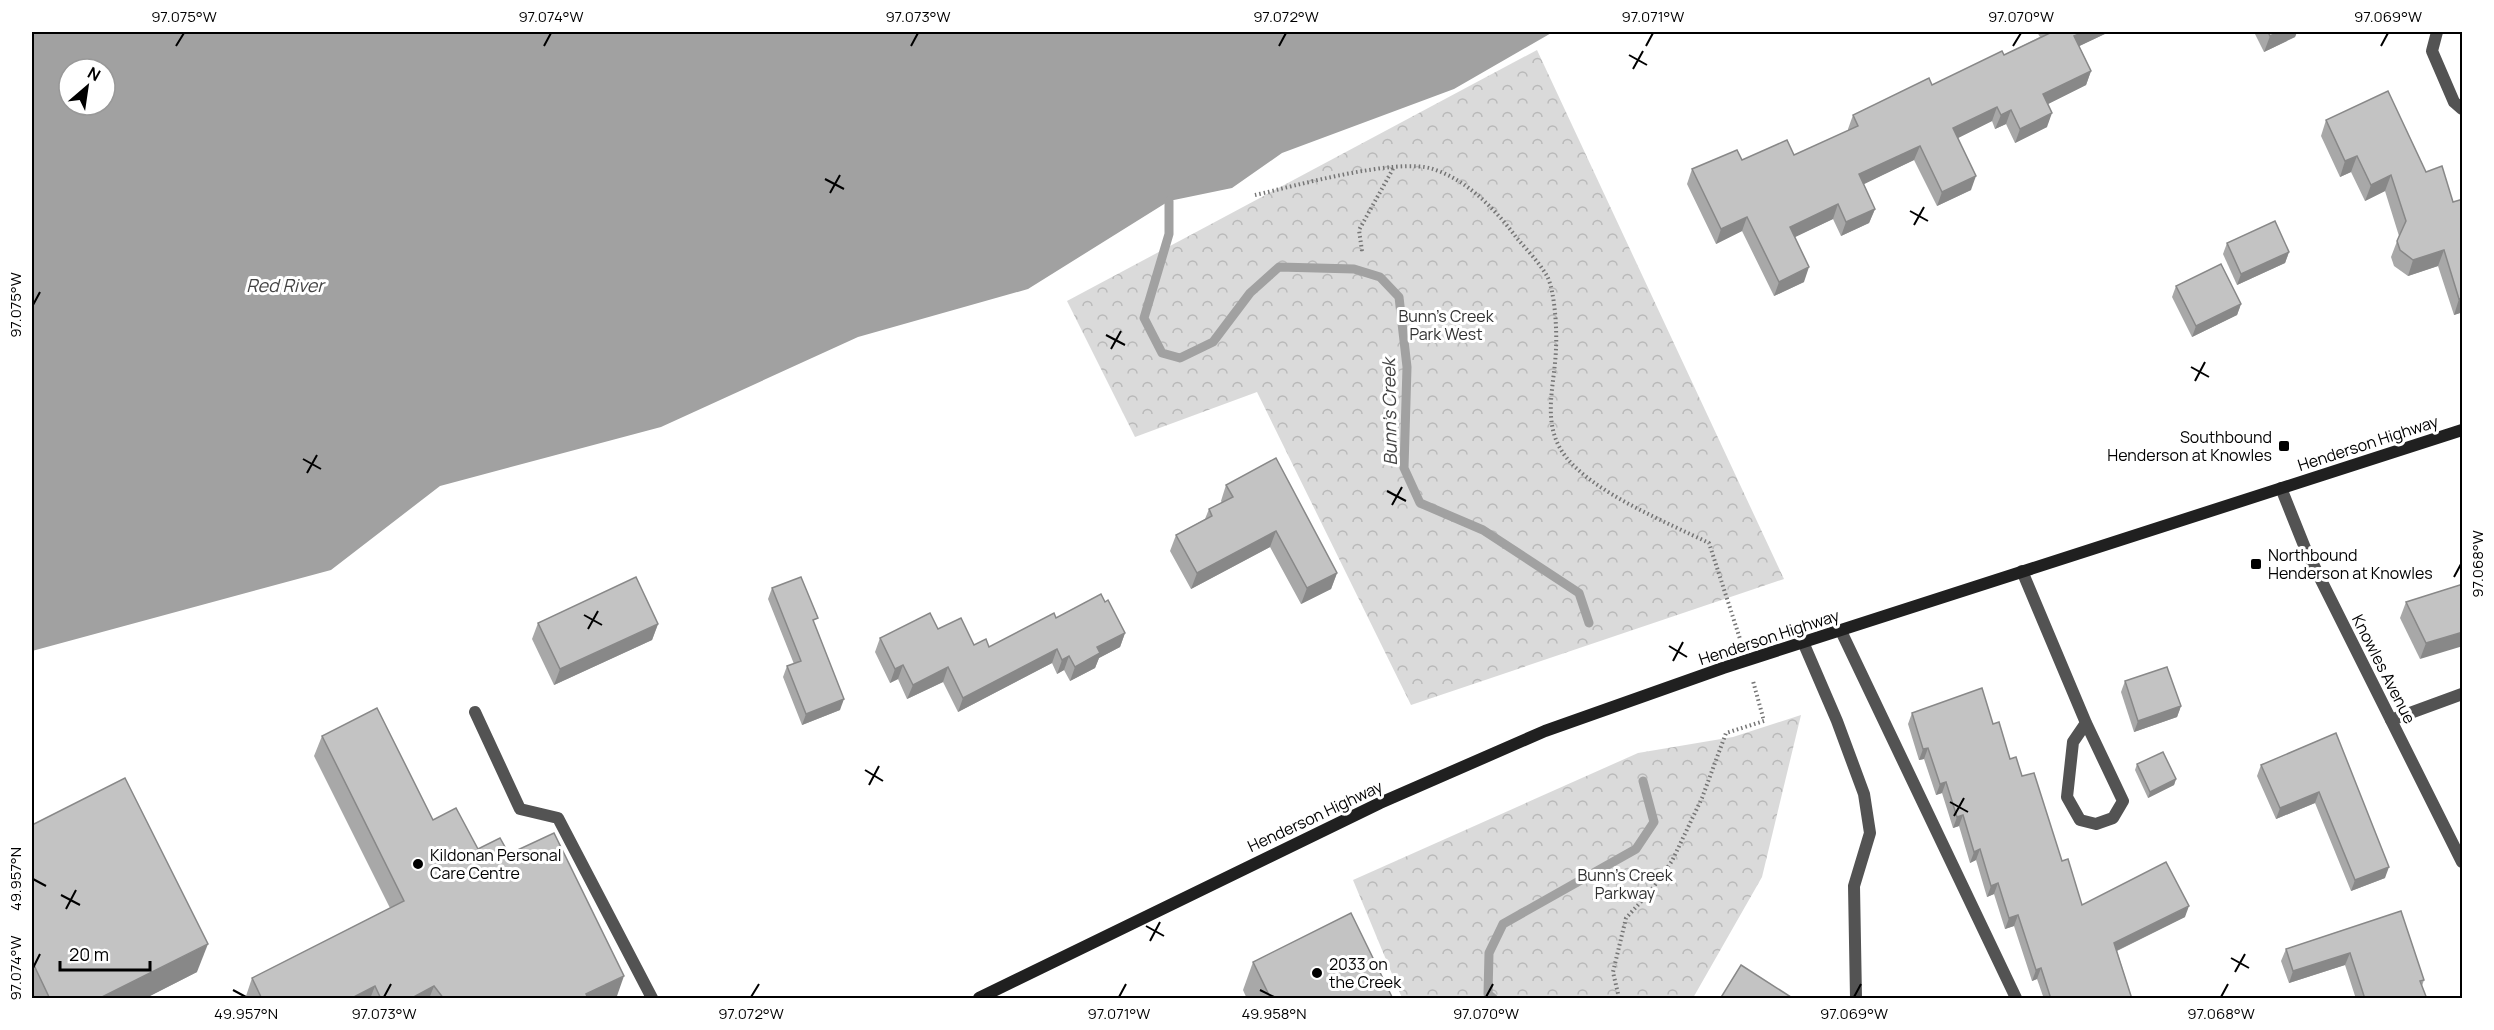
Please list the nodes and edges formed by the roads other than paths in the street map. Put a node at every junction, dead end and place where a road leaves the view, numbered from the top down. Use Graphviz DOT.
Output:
graph roads {
  1 [pos="2437,32"];
  2 [pos="2463,109"];
  3 [pos="2463,430"];
  4 [pos="2280,488"];
  5 [pos="2022,572"];
  6 [pos="1841,631"];
  7 [pos="1803,642"];
  8 [pos="2463,694"];
  9 [pos="475,712"];
  10 [pos="2391,720"];
  11 [pos="2086,723"];
  12 [pos="2463,862"];
  13 [pos="652,999"];
  14 [pos="979,999"];
  15 [pos="1856,999"];
  16 [pos="2016,999"];
  1 -- 2 [label="street"];
  3 -- 4 [label="main road, Henderson Highway"];
  4 -- 5 [label="main road, Henderson Highway"];
  4 -- 10 [label="street, Knowles Avenue"];
  5 -- 6 [label="main road, Henderson Highway"];
  5 -- 11 [label="street"];
  6 -- 7 [label="main road, Henderson Highway"];
  6 -- 16 [label="street"];
  7 -- 14 [label="main road, Henderson Highway"];
  7 -- 15 [label="street"];
  8 -- 10 [label="street"];
  9 -- 13 [label="street"];
  10 -- 12 [label="street, Knowles Avenue"];
  11 -- 11 [label="street"];
}
